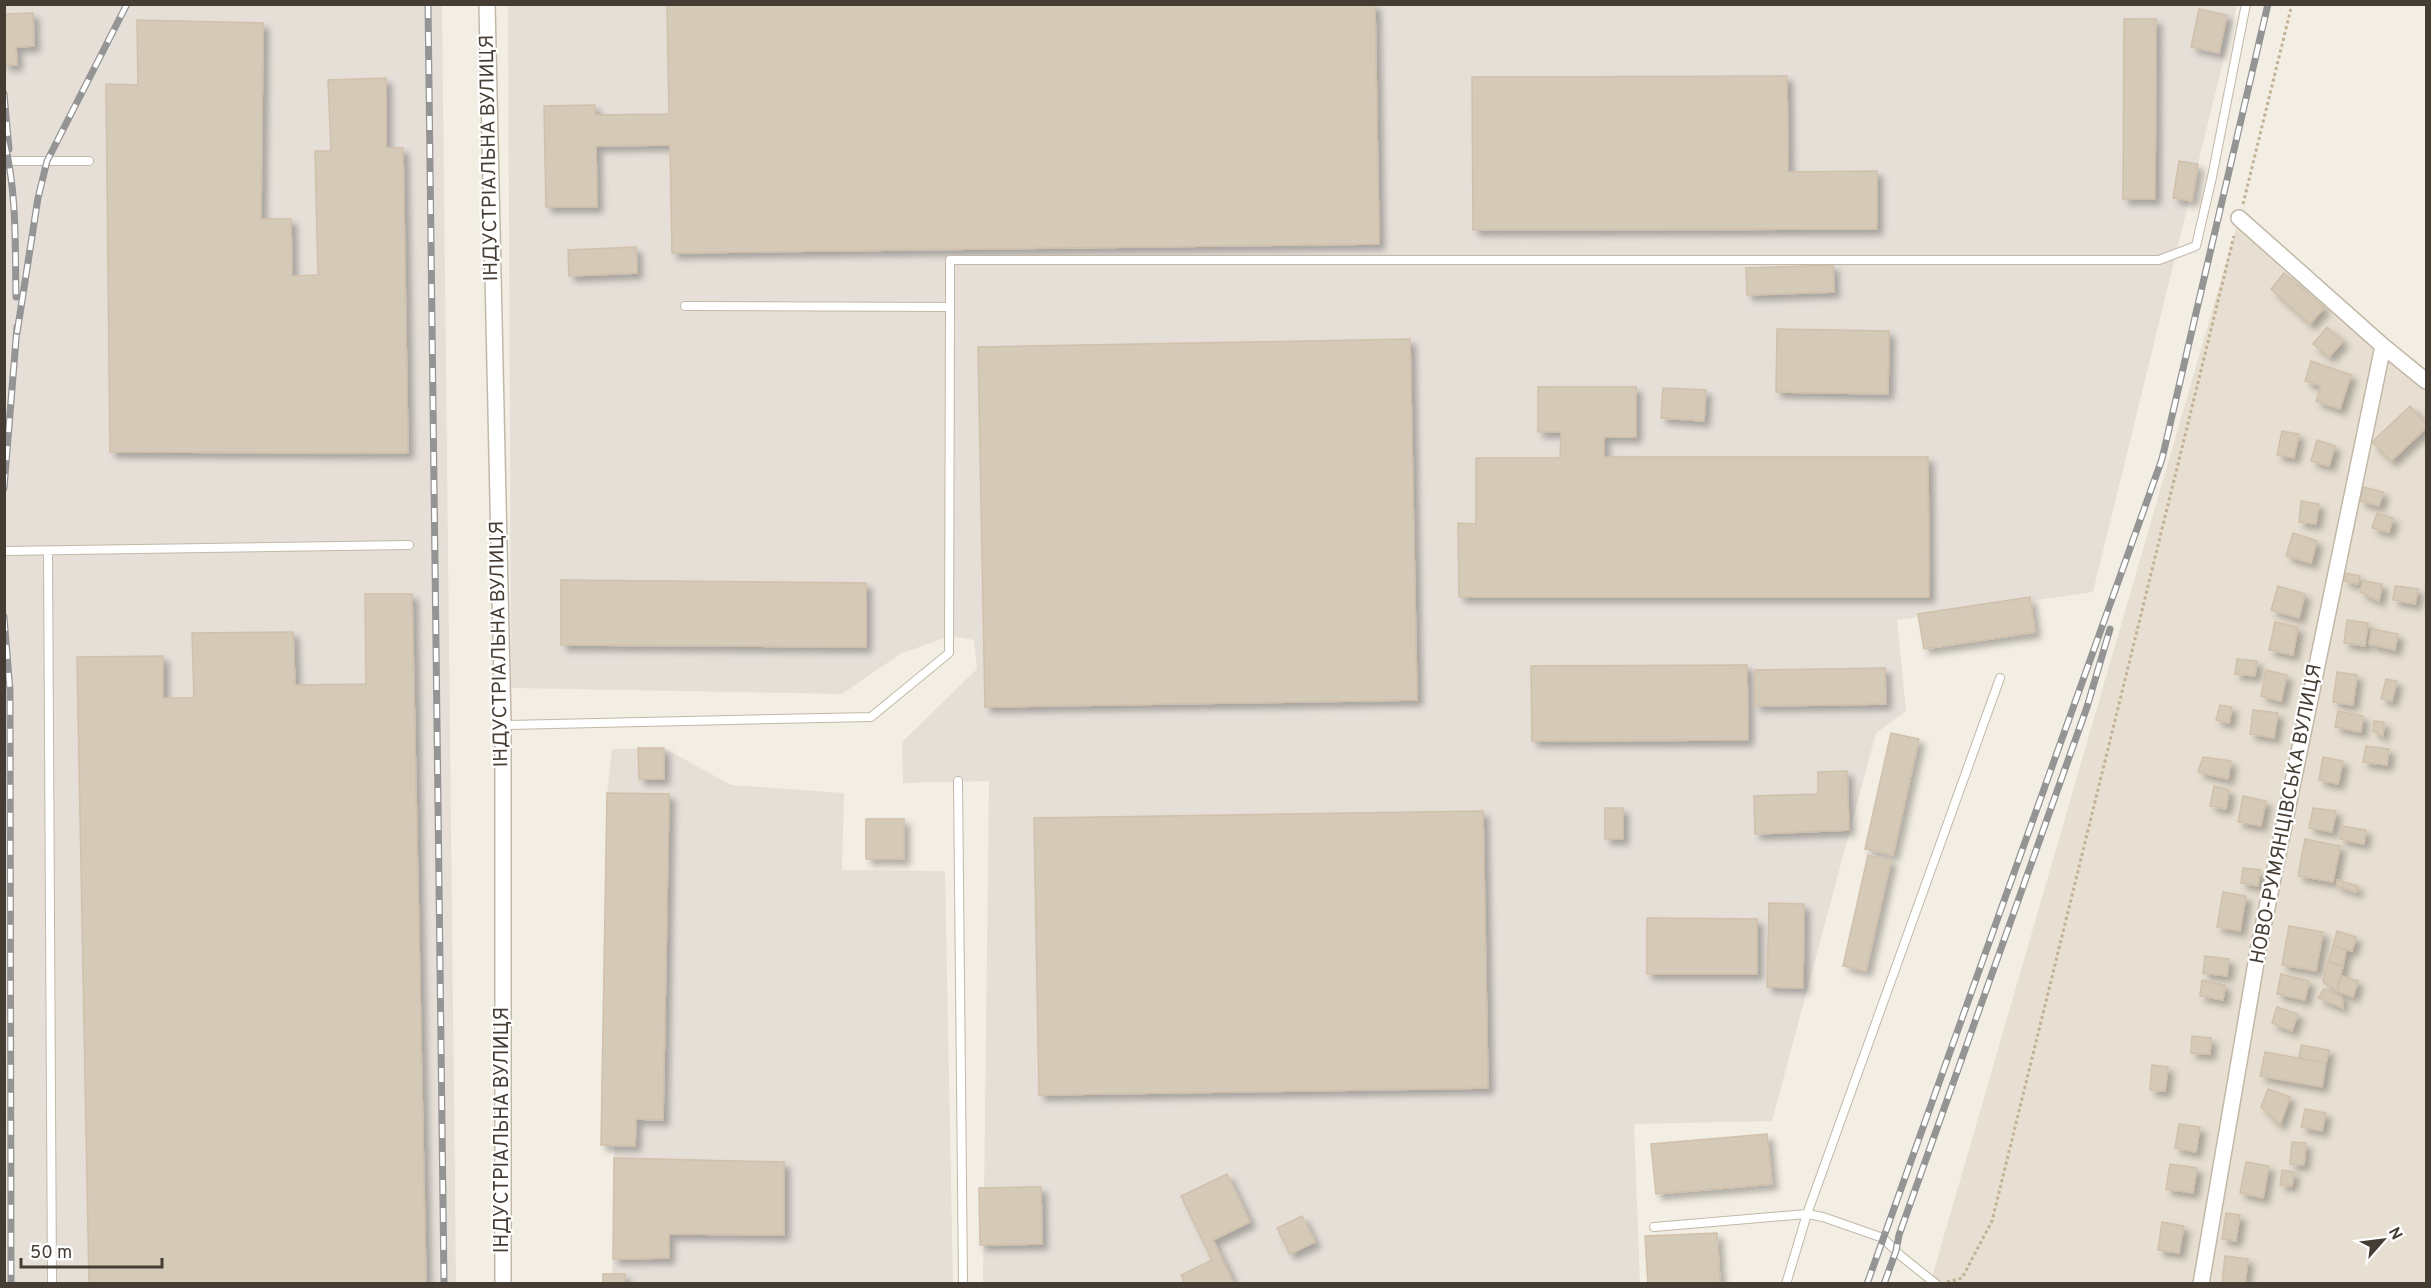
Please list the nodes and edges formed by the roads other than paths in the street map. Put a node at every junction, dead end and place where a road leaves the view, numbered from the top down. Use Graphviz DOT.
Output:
graph roads {
  1 [pos="486,4"];
  2 [pos="2246,4"];
  3 [pos="4,161"];
  4 [pos="89,161"];
  5 [pos="2239,218"];
  6 [pos="685,306"];
  7 [pos="950,307"];
  8 [pos="2383,346"];
  9 [pos="2427,381"];
  10 [pos="409,545"];
  11 [pos="4,551"];
  12 [pos="48,551"];
  13 [pos="2000,678"];
  14 [pos="503,725"];
  15 [pos="958,781"];
  16 [pos="1807,1214"];
  17 [pos="1654,1227"];
  18 [pos="52,1284"];
  19 [pos="503,1284"];
  20 [pos="963,1284"];
  21 [pos="1786,1284"];
  22 [pos="1936,1284"];
  23 [pos="2201,1284"];
  1 -- 14 [label="street, ІНДУСТРІАЛЬНА ВУЛИЦЯ"];
  2 -- 7 [label="lane"];
  3 -- 4 [label="lane"];
  5 -- 8 [label="street"];
  6 -- 7 [label="lane"];
  7 -- 14 [label="lane"];
  8 -- 9 [label="street"];
  8 -- 23 [label="street, НОВО-РУМЯНЦІВСЬКА ВУЛИЦЯ"];
  10 -- 12 [label="lane"];
  11 -- 12 [label="lane"];
  12 -- 18 [label="lane"];
  13 -- 16 [label="lane"];
  14 -- 19 [label="street, ІНДУСТРІАЛЬНА ВУЛИЦЯ"];
  15 -- 20 [label="lane"];
  16 -- 17 [label="lane"];
  16 -- 21 [label="lane"];
  16 -- 22 [label="lane"];
}
